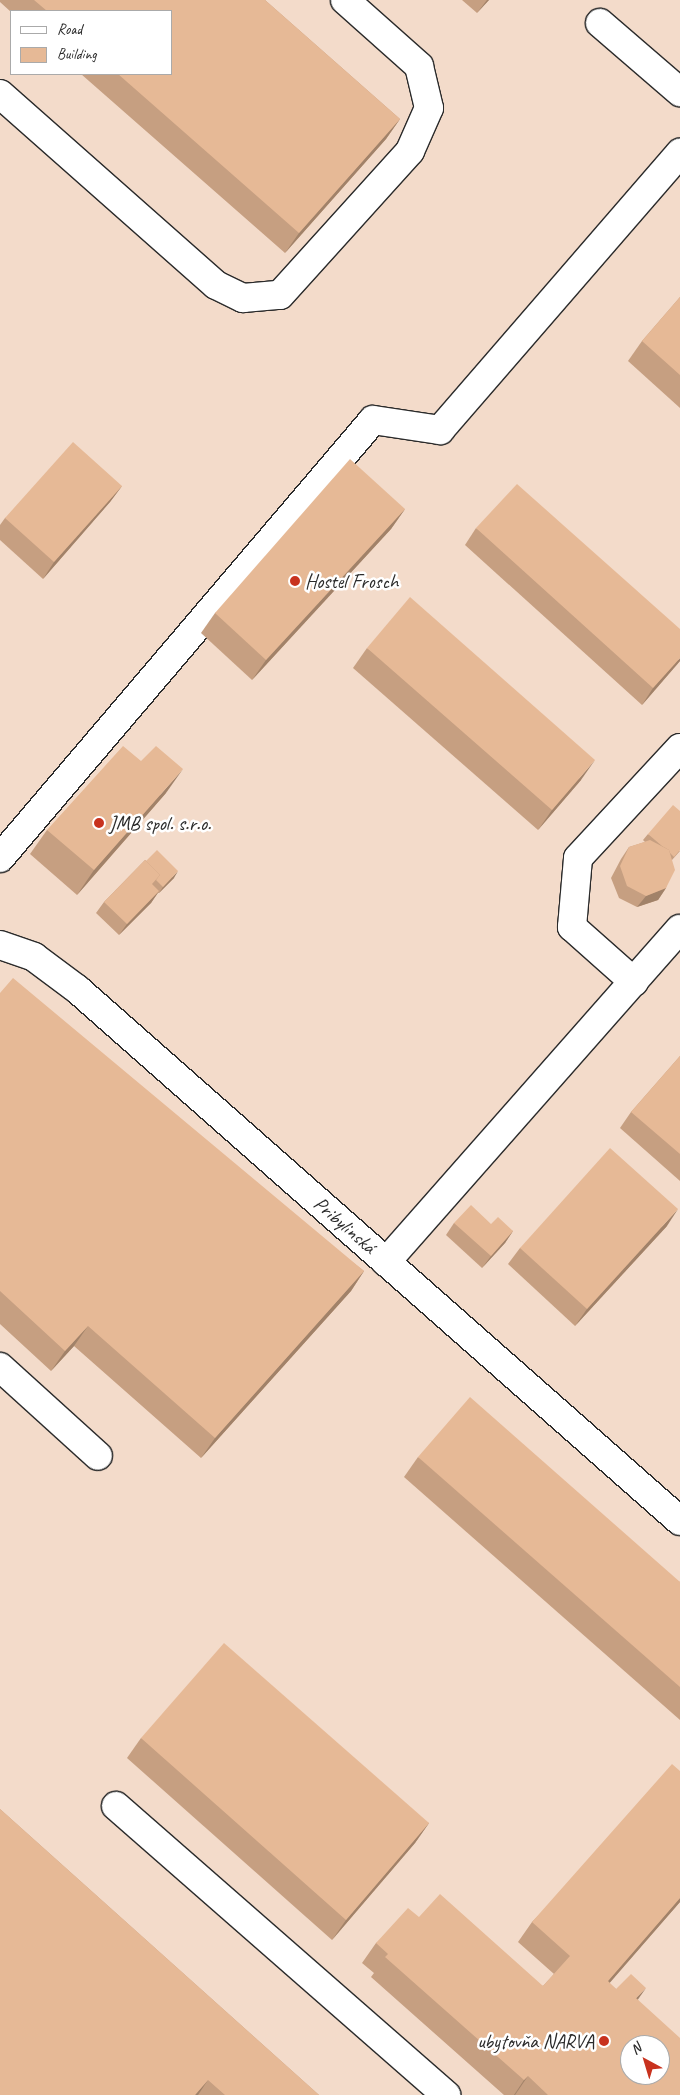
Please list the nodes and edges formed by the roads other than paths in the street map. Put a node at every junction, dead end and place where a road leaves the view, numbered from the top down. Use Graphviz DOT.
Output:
graph roads {
  1 [pos="345,0"];
  2 [pos="600,23"];
  3 [pos="680,92"];
  4 [pos="0,94"];
  5 [pos="680,153"];
  6 [pos="680,748"];
  7 [pos="0,858"];
  8 [pos="680,929"];
  9 [pos="0,945"];
  10 [pos="634,982"];
  11 [pos="386,1262"];
  12 [pos="0,1367"];
  13 [pos="98,1456"];
  14 [pos="680,1521"];
  15 [pos="116,1806"];
  16 [pos="446,2095"];
  1 -- 4 [label="street"];
  2 -- 3 [label="street"];
  5 -- 7 [label="street"];
  6 -- 10 [label="street"];
  8 -- 10 [label="street"];
  9 -- 11 [label="street, Pribylinská"];
  10 -- 11 [label="street"];
  11 -- 14 [label="street, Pribylinská"];
  12 -- 13 [label="street"];
  15 -- 16 [label="street"];
}
